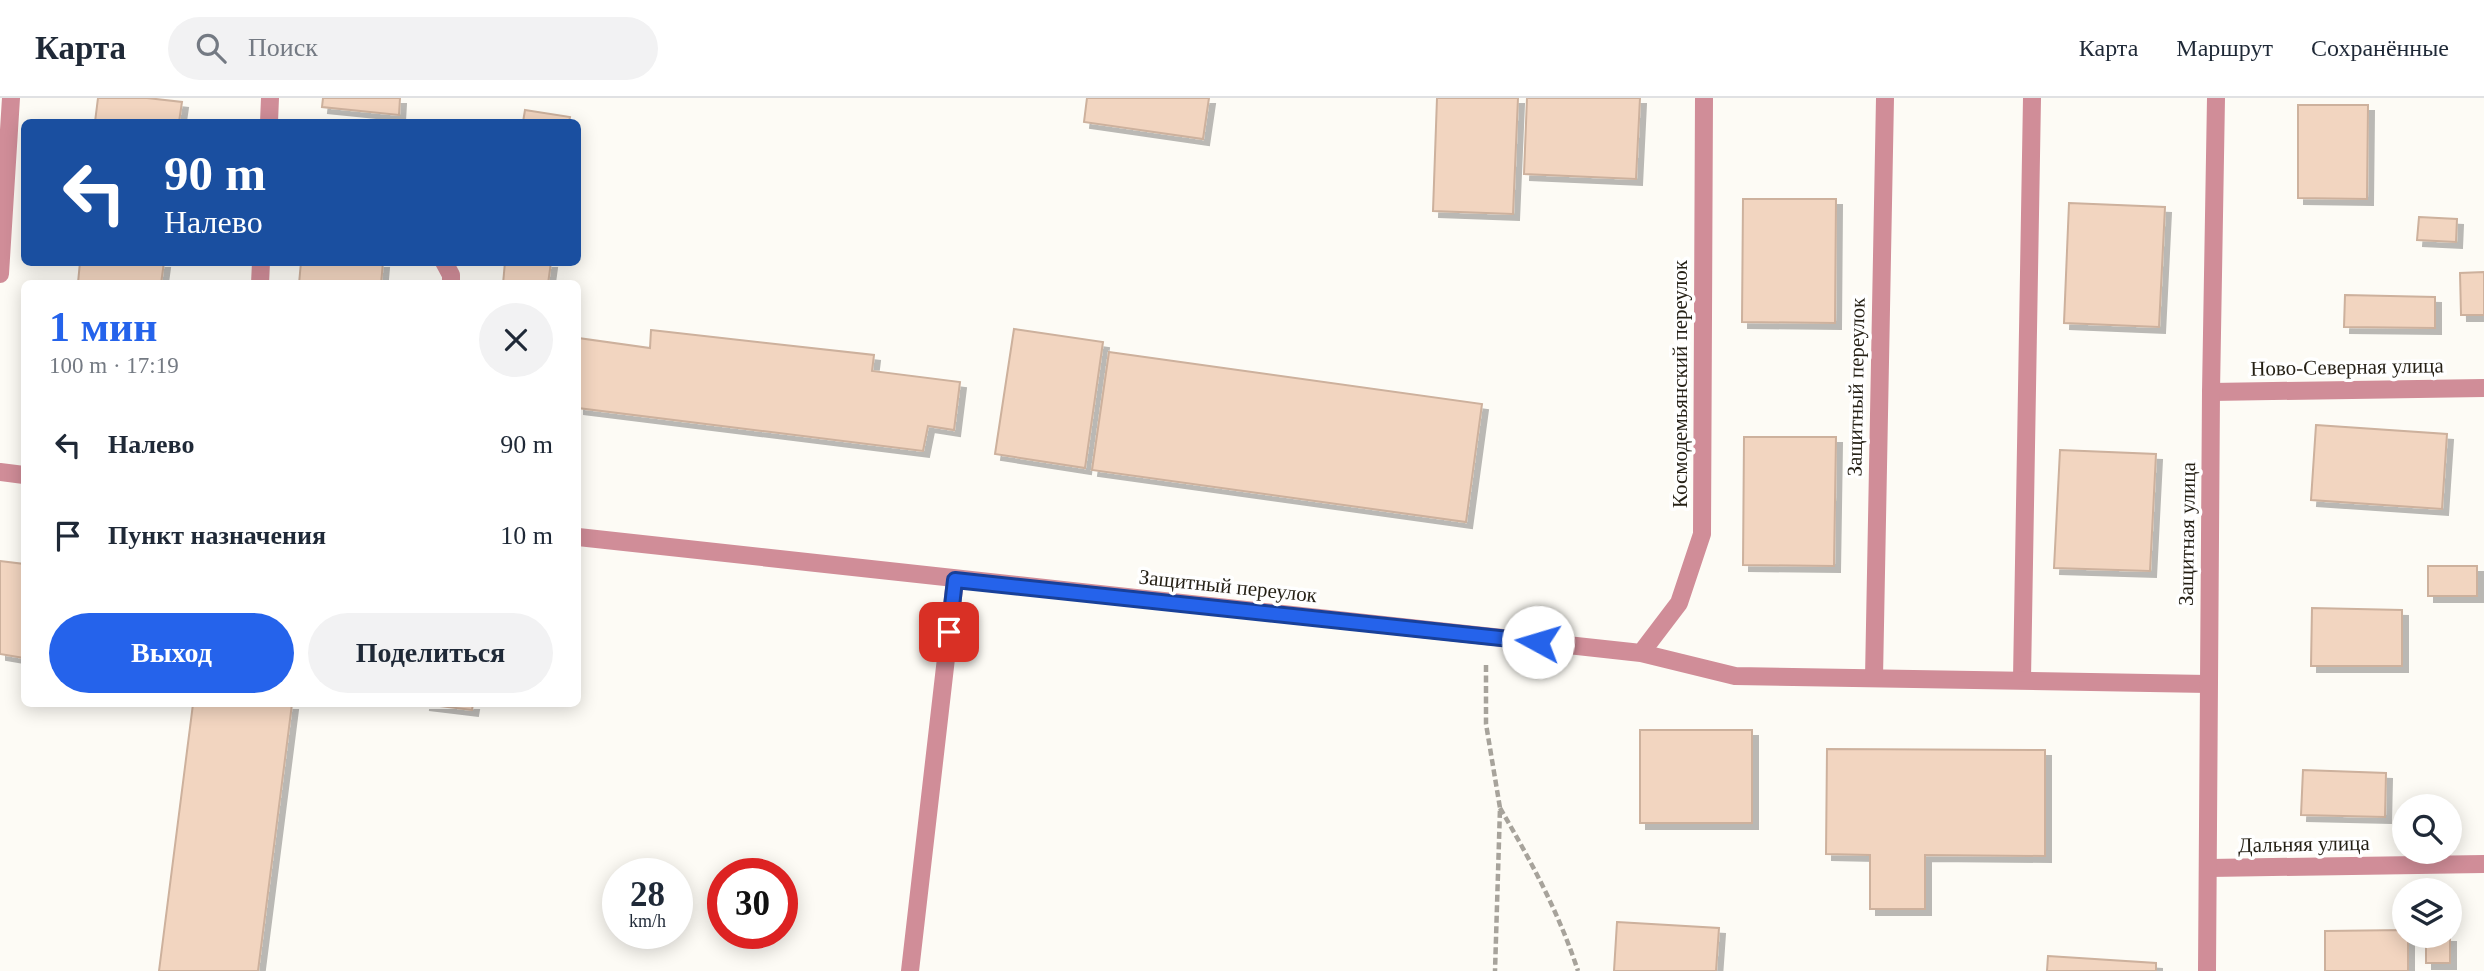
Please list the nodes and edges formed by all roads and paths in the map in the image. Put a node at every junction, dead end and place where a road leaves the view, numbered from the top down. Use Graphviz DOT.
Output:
graph roads {
  1 [pos="11,98"];
  2 [pos="270,98"];
  3 [pos="1704,98"];
  4 [pos="1885,98"];
  5 [pos="2032,98"];
  6 [pos="2216,98"];
  7 [pos="269,119"];
  8 [pos="0,274"];
  9 [pos="2484,388"];
  10 [pos="2211,392"];
  11 [pos="0,472"];
  12 [pos="21,475"];
  13 [pos="581,537"];
  14 [pos="955,580"];
  15 [pos="1486,637"];
  16 [pos="1641,653"];
  17 [pos="1874,678"];
  18 [pos="2022,679"];
  19 [pos="2208,684"];
  20 [pos="1500,808"];
  21 [pos="2484,864"];
  22 [pos="2209,868"];
  23 [pos="910,971"];
  24 [pos="1495,971"];
  25 [pos="1578,971"];
  26 [pos="2207,971"];
  1 -- 8 [label="street"];
  2 -- 7 [label="street"];
  3 -- 16 [label="street, Космодемьянский переулок"];
  4 -- 17 [label="street, Защитный переулок"];
  5 -- 18 [label="street"];
  6 -- 10 [label="street, Защитная улица"];
  9 -- 10 [label="street, Ново-Северная улица"];
  10 -- 19 [label="street, Защитная улица"];
  11 -- 12 [label="street"];
  13 -- 14 [label="street, Защитный переулок"];
  14 -- 15 [label="street, Защитный переулок"];
  14 -- 23 [label="street"];
  15 -- 16 [label="street, Защитный переулок"];
  15 -- 20 [label="path"];
  16 -- 17 [label="street, Защитный переулок"];
  17 -- 18 [label="street, Защитный переулок"];
  18 -- 19 [label="street, Защитный переулок"];
  19 -- 22 [label="street, Защитная улица"];
  20 -- 24 [label="path"];
  20 -- 25 [label="path"];
  21 -- 22 [label="street, Дальняя улица"];
  22 -- 26 [label="street, Защитная улица"];
}
